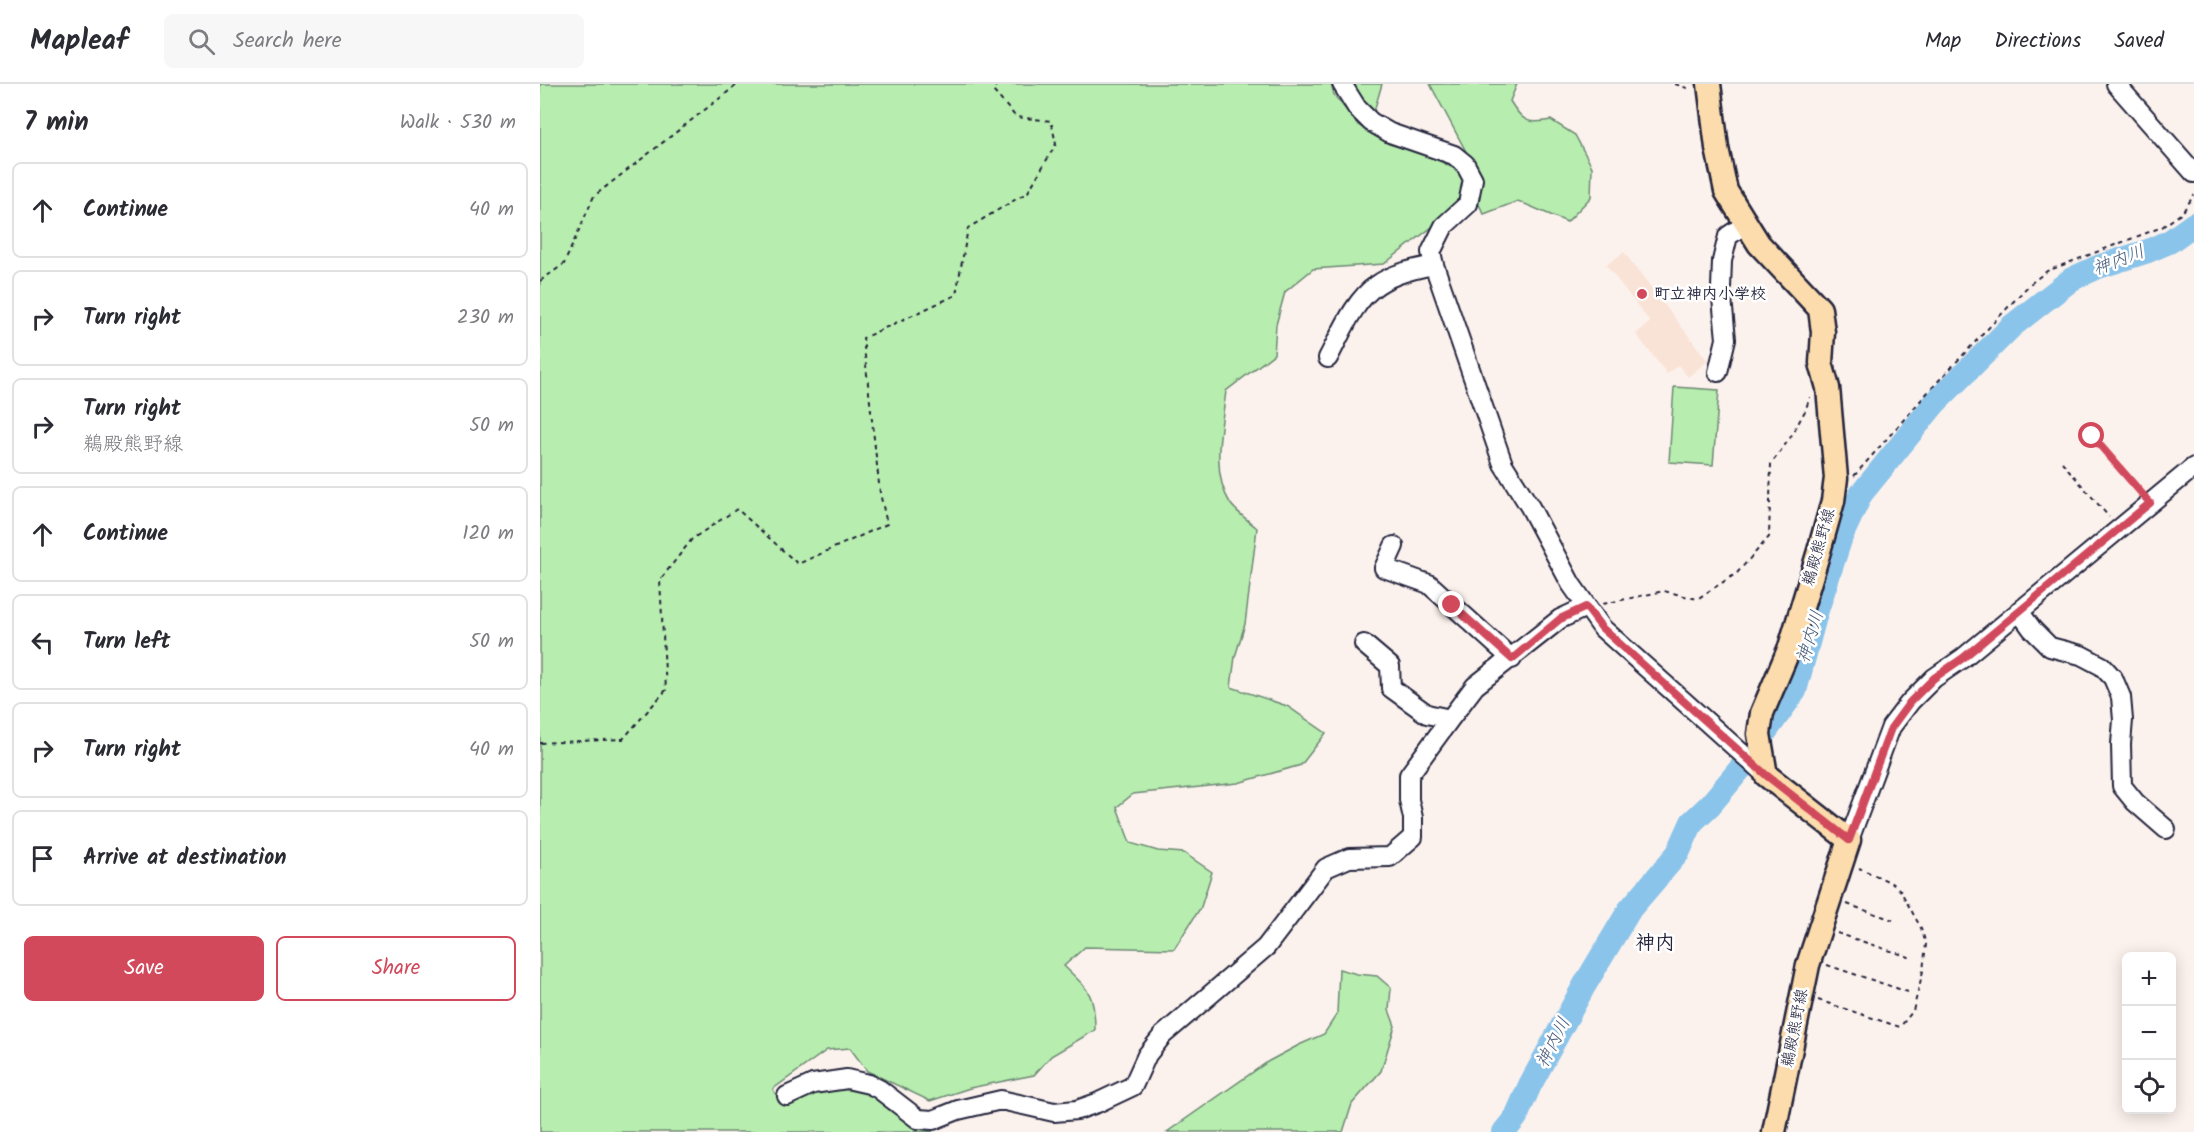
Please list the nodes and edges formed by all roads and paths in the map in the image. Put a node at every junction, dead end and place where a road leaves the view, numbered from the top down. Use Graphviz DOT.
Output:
graph roads {
  1 [pos="738,84"];
  2 [pos="996,84"];
  3 [pos="1342,84"];
  4 [pos="1709,84"];
  5 [pos="2116,84"];
  6 [pos="2194,173"];
  7 [pos="2194,195"];
  8 [pos="1746,224"];
  9 [pos="1434,265"];
  10 [pos="540,281"];
  11 [pos="1328,358"];
  12 [pos="1718,372"];
  13 [pos="1811,392"];
  14 [pos="2092,436"];
  15 [pos="2062,462"];
  16 [pos="2194,467"];
  17 [pos="1833,501"];
  18 [pos="2150,503"];
  19 [pos="2119,529"];
  20 [pos="1394,546"];
  21 [pos="1586,607"];
  22 [pos="2019,611"];
  23 [pos="1365,644"];
  24 [pos="1512,659"];
  25 [pos="1450,718"];
  26 [pos="540,743"];
  27 [pos="1766,775"];
  28 [pos="2166,829"];
  29 [pos="1846,850"];
  30 [pos="1830,898"];
  31 [pos="1893,920"];
  32 [pos="1820,927"];
  33 [pos="1912,958"];
  34 [pos="1810,959"];
  35 [pos="1908,992"];
  36 [pos="1802,995"];
  37 [pos="787,1096"];
  38 [pos="1774,1132"];
  1 -- 10 [label="path"];
  2 -- 26 [label="path"];
  3 -- 9 [label="street"];
  4 -- 8 [label="main road, 鵜殿熊野線"];
  5 -- 6 [label="street"];
  7 -- 17 [label="path"];
  8 -- 12 [label="street"];
  8 -- 17 [label="main road, 鵜殿熊野線"];
  9 -- 11 [label="street"];
  9 -- 21 [label="street"];
  13 -- 21 [label="path"];
  14 -- 18 [label="path"];
  15 -- 19 [label="path"];
  16 -- 18 [label="street"];
  17 -- 27 [label="main road, 鵜殿熊野線"];
  18 -- 19 [label="street"];
  19 -- 22 [label="street"];
  20 -- 24 [label="street"];
  21 -- 24 [label="street"];
  21 -- 27 [label="street"];
  22 -- 28 [label="street"];
  22 -- 29 [label="street"];
  23 -- 25 [label="street"];
  24 -- 25 [label="street"];
  25 -- 37 [label="street"];
  27 -- 29 [label="main road"];
  29 -- 30 [label="main road, 鵜殿熊野線"];
  29 -- 36 [label="path"];
  30 -- 31 [label="path"];
  30 -- 32 [label="main road, 鵜殿熊野線"];
  32 -- 33 [label="path"];
  32 -- 34 [label="main road, 鵜殿熊野線"];
  34 -- 35 [label="path"];
  34 -- 36 [label="main road, 鵜殿熊野線"];
  36 -- 38 [label="main road, 鵜殿熊野線"];
}
